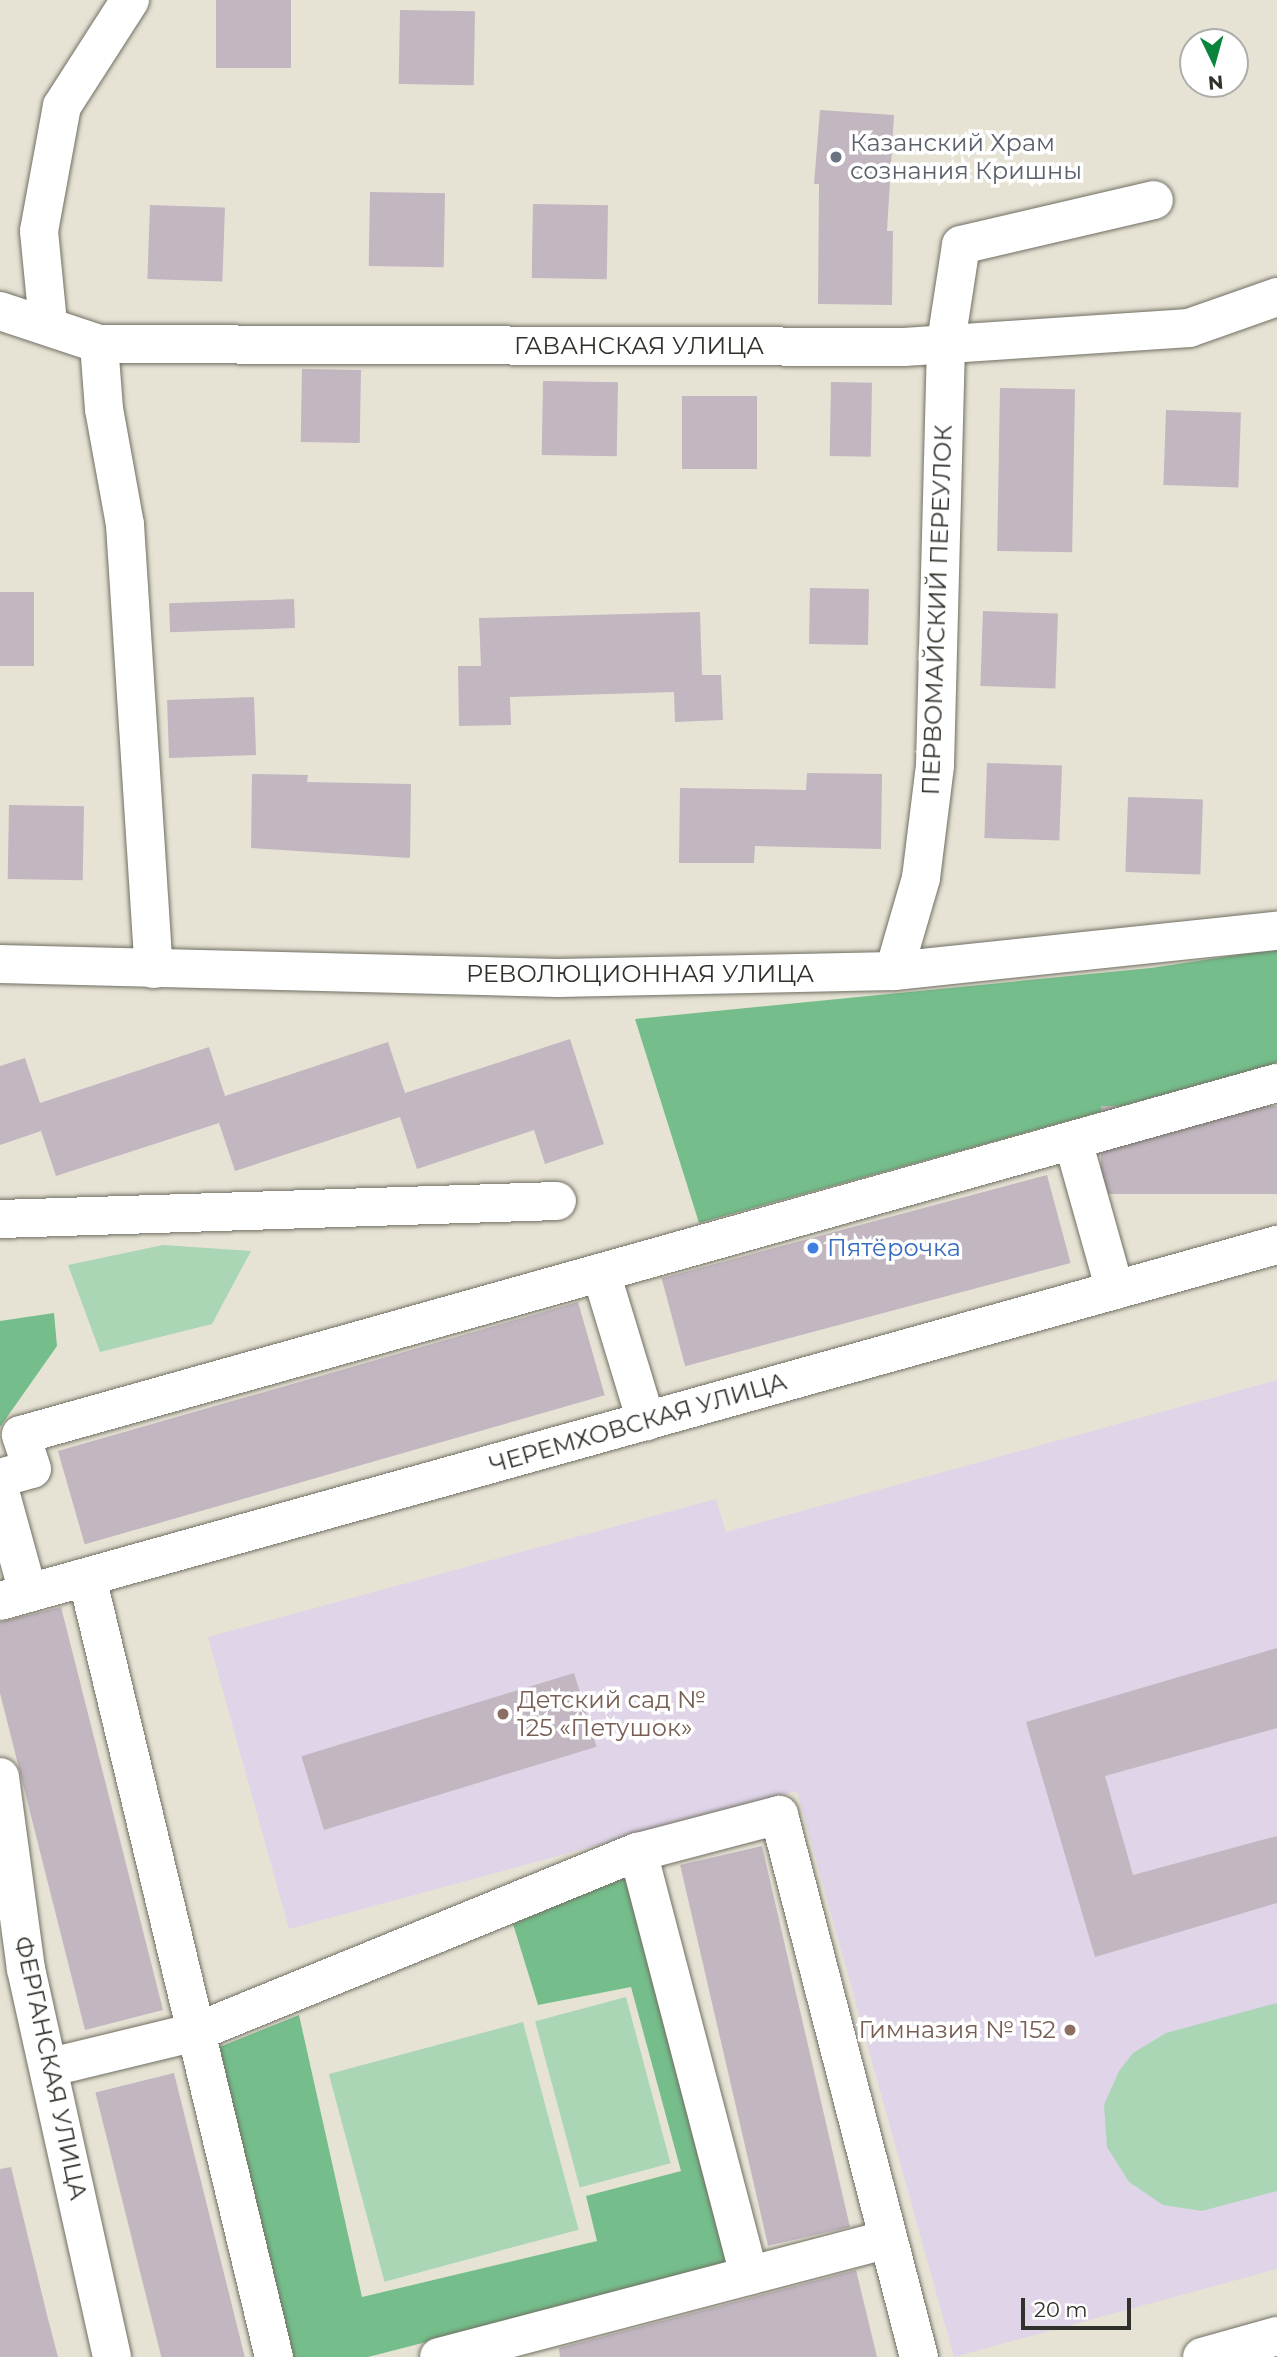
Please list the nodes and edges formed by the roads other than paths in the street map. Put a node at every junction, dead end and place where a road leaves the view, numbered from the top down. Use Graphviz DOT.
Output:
graph roads {
  1 [pos="130,0"];
  2 [pos="1154,200"];
  3 [pos="1277,297"];
  4 [pos="16,319"];
  5 [pos="946,342"];
  6 [pos="99,344"];
  7 [pos="1277,931"];
  8 [pos="0,964"];
  9 [pos="155,969"];
  10 [pos="894,971"];
  11 [pos="1277,1083"];
  12 [pos="1073,1141"];
  13 [pos="558,1200"];
  14 [pos="0,1219"];
  15 [pos="1277,1245"];
  16 [pos="603,1276"];
  17 [pos="1115,1290"];
  18 [pos="646,1421"];
  19 [pos="0,1478"];
  20 [pos="0,1491"];
  21 [pos="87,1577"];
  22 [pos="14,1597"];
  23 [pos="0,1777"];
  24 [pos="638,1852"];
  25 [pos="13,1970"];
  26 [pos="196,2032"];
  27 [pos="51,2067"];
  28 [pos="886,2240"];
  29 [pos="749,2276"];
  30 [pos="1277,2336"];
  31 [pos="111,2357"];
  32 [pos="274,2357"];
  33 [pos="439,2357"];
  34 [pos="919,2357"];
  35 [pos="1202,2357"];
  1 -- 4 [label="street"];
  2 -- 5 [label="street, ПЕРВОМАЙСКИЙ ПЕРЕУЛОК"];
  3 -- 5 [label="street, ГАВАНСКАЯ УЛИЦА"];
  4 -- 6 [label="street, ГАВАНСКАЯ УЛИЦА"];
  5 -- 6 [label="street, ГАВАНСКАЯ УЛИЦА"];
  5 -- 10 [label="street, ПЕРВОМАЙСКИЙ ПЕРЕУЛОК"];
  6 -- 9 [label="street"];
  7 -- 10 [label="street, РЕВОЛЮЦИОННАЯ УЛИЦА"];
  8 -- 9 [label="street, РЕВОЛЮЦИОННАЯ УЛИЦА"];
  9 -- 10 [label="street, РЕВОЛЮЦИОННАЯ УЛИЦА"];
  11 -- 12 [label="street"];
  12 -- 16 [label="street"];
  12 -- 17 [label="street"];
  13 -- 14 [label="street"];
  15 -- 17 [label="street, ЧЕРЕМХОВСКАЯ УЛИЦА"];
  16 -- 18 [label="street"];
  16 -- 19 [label="street"];
  17 -- 18 [label="street, ЧЕРЕМХОВСКАЯ УЛИЦА"];
  18 -- 21 [label="street, ЧЕРЕМХОВСКАЯ УЛИЦА"];
  20 -- 22 [label="street"];
  21 -- 22 [label="street, ЧЕРЕМХОВСКАЯ УЛИЦА"];
  21 -- 26 [label="street"];
  23 -- 25 [label="street, ФЕРГАНСКАЯ УЛИЦА"];
  24 -- 26 [label="street"];
  24 -- 28 [label="street"];
  24 -- 29 [label="street"];
  25 -- 27 [label="street, ФЕРГАНСКАЯ УЛИЦА"];
  26 -- 27 [label="street"];
  26 -- 32 [label="street"];
  27 -- 31 [label="street, ФЕРГАНСКАЯ УЛИЦА"];
  28 -- 29 [label="street"];
  28 -- 34 [label="street"];
  29 -- 33 [label="street"];
  30 -- 35 [label="street"];
}
